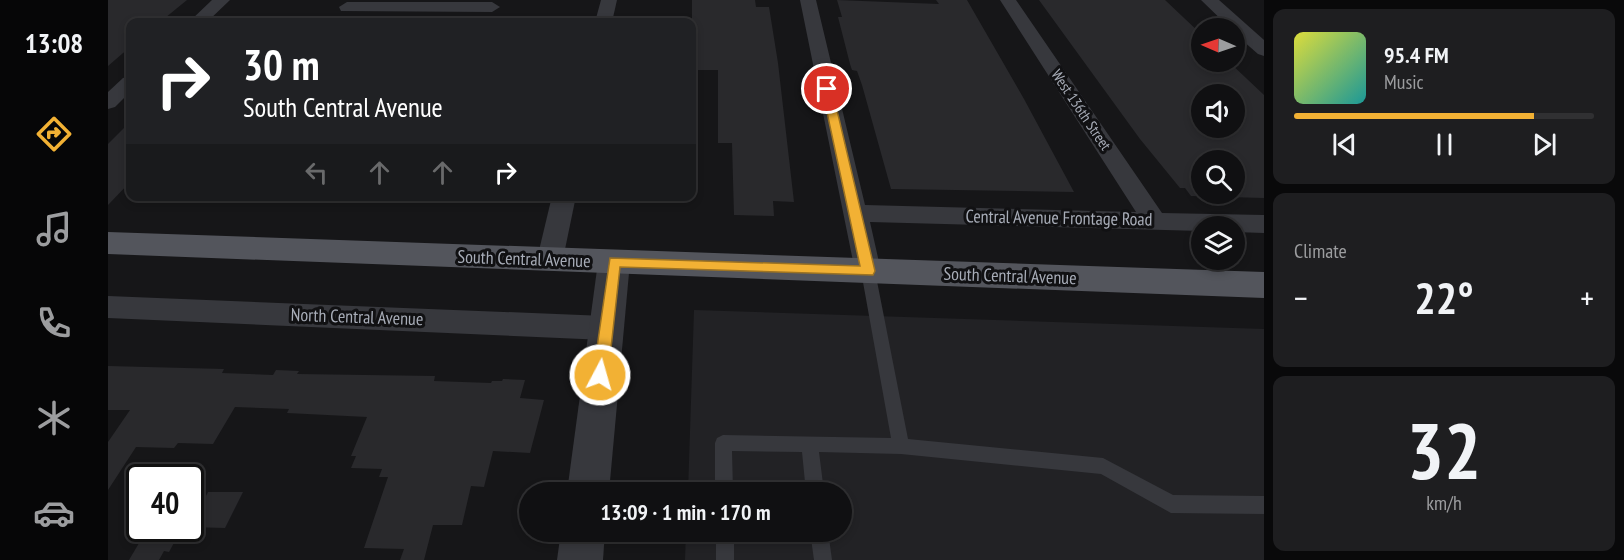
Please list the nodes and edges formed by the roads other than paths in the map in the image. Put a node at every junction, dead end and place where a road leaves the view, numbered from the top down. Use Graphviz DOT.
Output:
graph roads {
  1 [pos="222,0"];
  2 [pos="609,0"];
  3 [pos="808,0"];
  4 [pos="1008,0"];
  5 [pos="1209,0"];
  6 [pos="420,3"];
  7 [pos="347,7"];
  8 [pos="492,8"];
  9 [pos="202,18"];
  10 [pos="410,18"];
  11 [pos="605,18"];
  12 [pos="1264,50"];
  13 [pos="126,86"];
  14 [pos="108,103"];
  15 [pos="563,201"];
  16 [pos="855,213"];
  17 [pos="1154,220"];
  18 [pos="1264,224"];
  19 [pos="108,243"];
  20 [pos="550,260"];
  21 [pos="614,262"];
  22 [pos="868,271"];
  23 [pos="1264,285"];
  24 [pos="108,307"];
  25 [pos="605,328"];
  26 [pos="810,444"];
  27 [pos="901,446"];
  28 [pos="589,482"];
  29 [pos="724,482"];
  30 [pos="814,482"];
  31 [pos="1264,505"];
  32 [pos="582,542"];
  33 [pos="724,542"];
  34 [pos="821,542"];
  35 [pos="580,560"];
  36 [pos="725,560"];
  37 [pos="823,560"];
  1 -- 9 [label="street"];
  2 -- 11 [label="street"];
  3 -- 16 [label="street"];
  4 -- 17 [label="street, West 136th Street"];
  5 -- 12 [label="street"];
  6 -- 7 [label="street"];
  6 -- 8 [label="street"];
  6 -- 10 [label="street"];
  13 -- 14 [label="street"];
  15 -- 20 [label="street"];
  16 -- 17 [label="street, Central Avenue Frontage Road"];
  16 -- 22 [label="street"];
  17 -- 18 [label="street, Central Avenue Frontage Road"];
  19 -- 20 [label="main road, South Central Avenue"];
  20 -- 21 [label="main road, South Central Avenue"];
  21 -- 22 [label="main road, South Central Avenue"];
  21 -- 25 [label="street"];
  22 -- 23 [label="main road, South Central Avenue"];
  22 -- 27 [label="lane"];
  24 -- 25 [label="street, North Central Avenue"];
  25 -- 28 [label="street"];
  26 -- 27 [label="lane"];
  26 -- 29 [label="lane"];
  26 -- 30 [label="lane"];
  27 -- 31 [label="lane"];
  32 -- 35 [label="street"];
  33 -- 36 [label="lane"];
  34 -- 37 [label="lane"];
}
